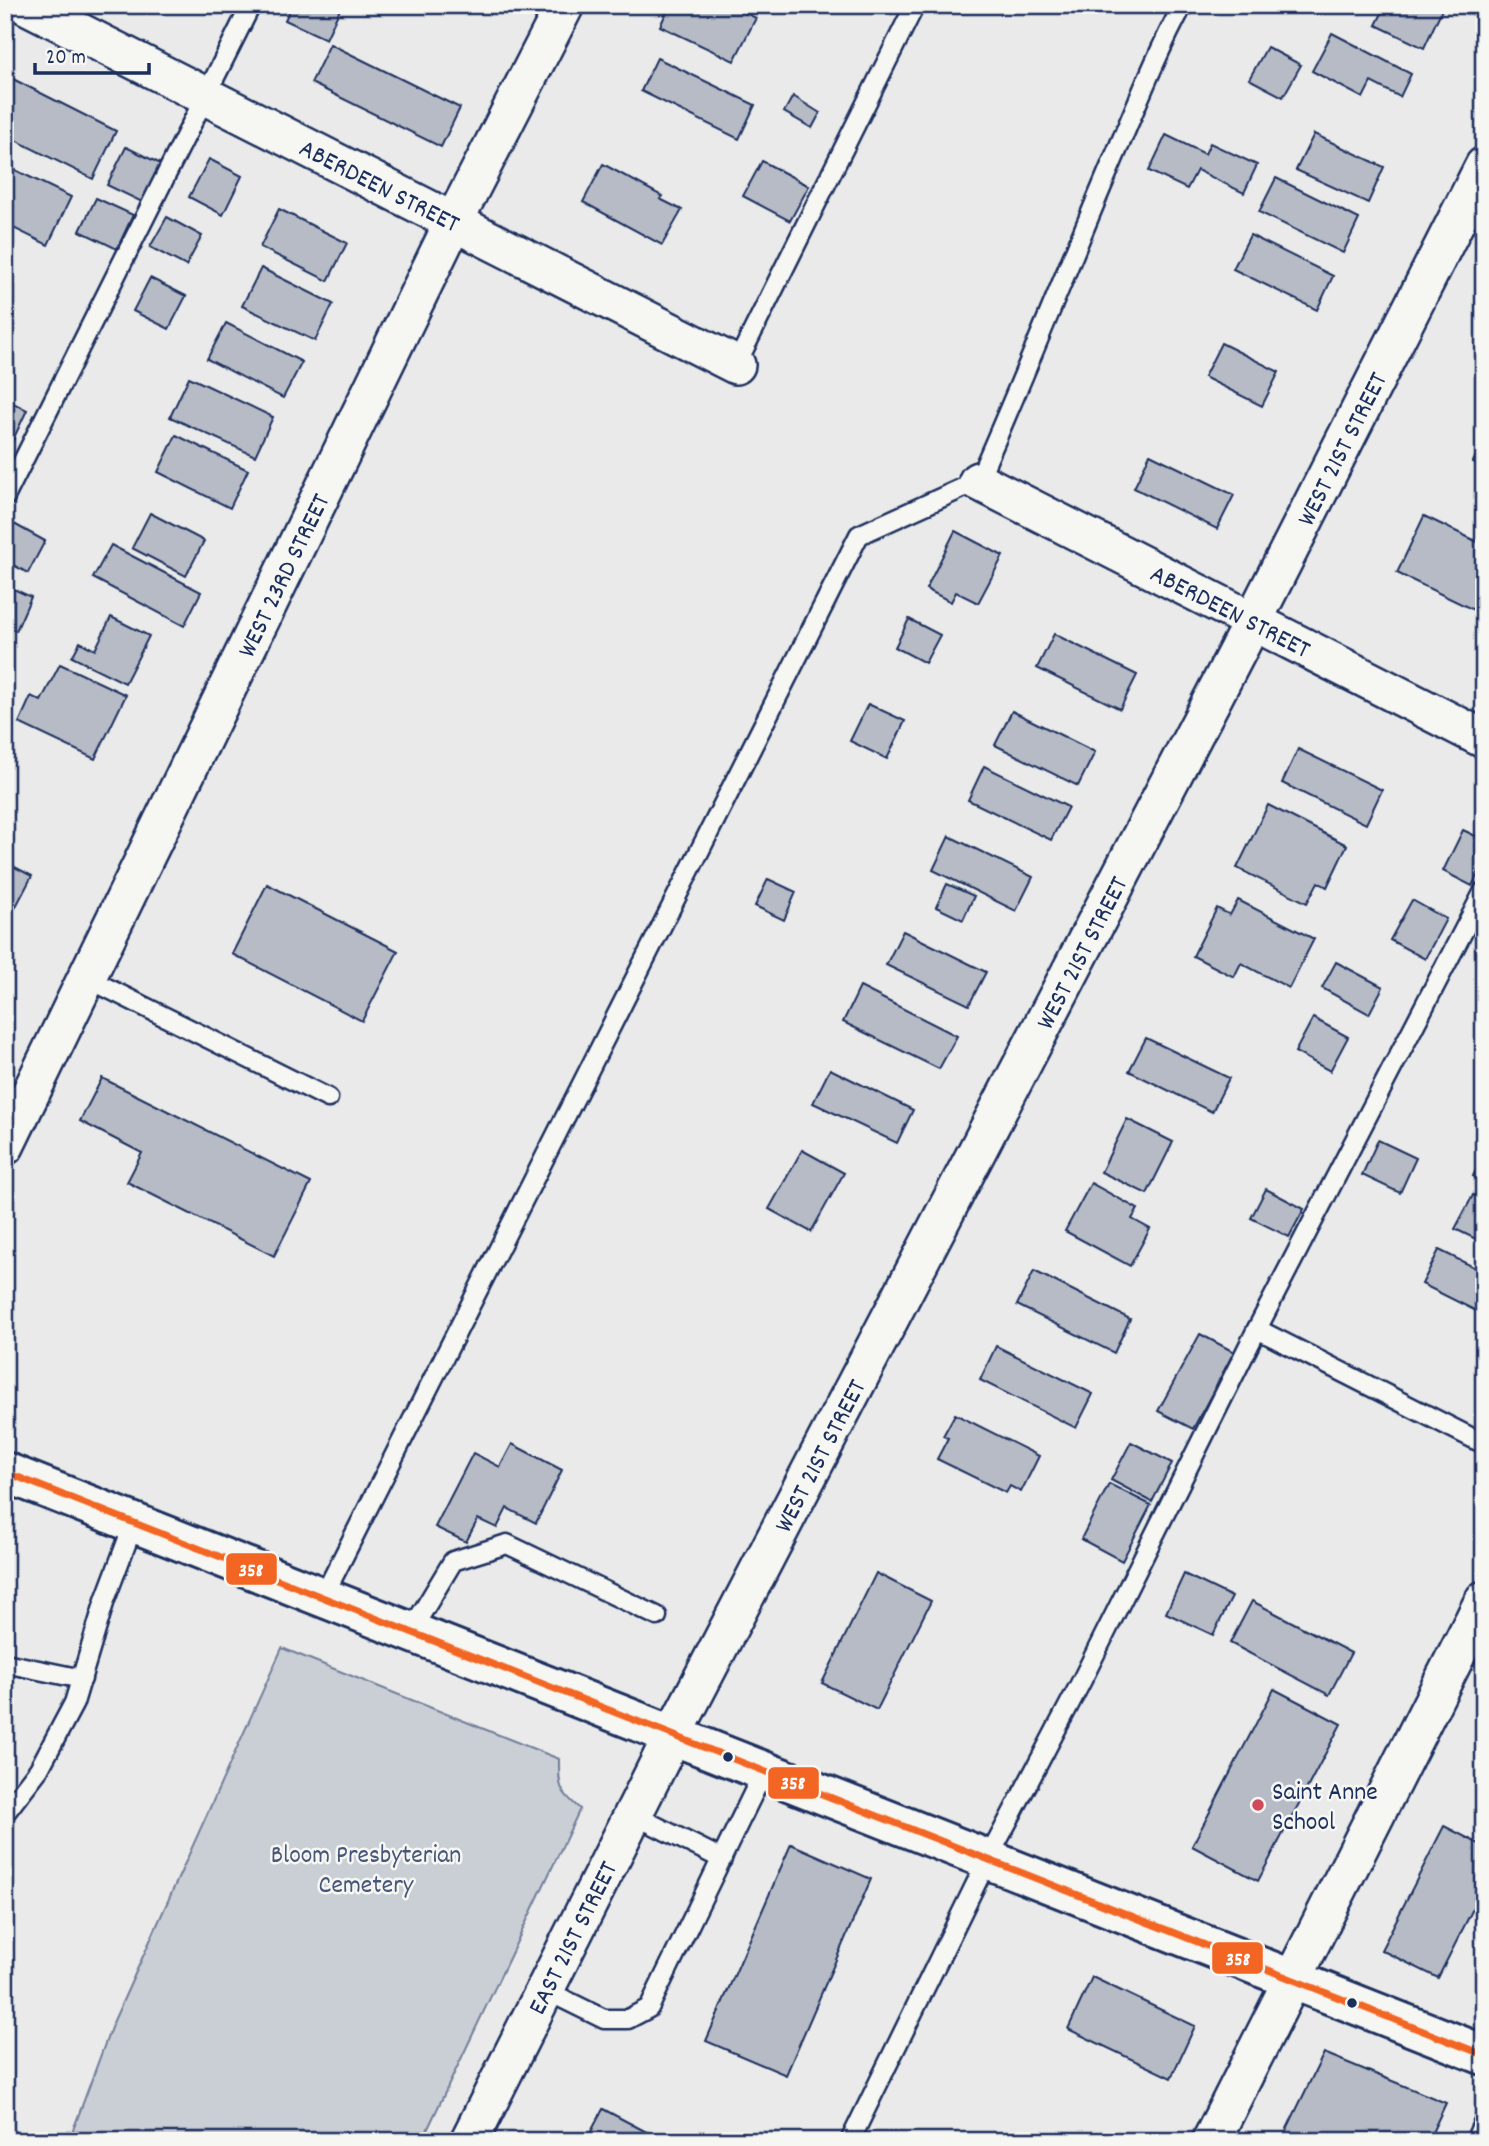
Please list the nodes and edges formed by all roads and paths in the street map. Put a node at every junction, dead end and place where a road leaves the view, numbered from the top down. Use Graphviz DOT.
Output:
graph roads {
  1 [pos="26,5"];
  2 [pos="251,5"];
  3 [pos="565,5"];
  4 [pos="915,5"];
  5 [pos="1183,5"];
  6 [pos="206,96"];
  7 [pos="1484,166"];
  8 [pos="454,221"];
  9 [pos="736,365"];
  10 [pos="978,481"];
  11 [pos="5,496"];
  12 [pos="1252,623"];
  13 [pos="1484,739"];
  14 [pos="1484,891"];
  15 [pos="87,978"];
  16 [pos="328,1098"];
  17 [pos="5,1146"];
  18 [pos="1256,1329"];
  19 [pos="1484,1444"];
  20 [pos="5,1472"];
  21 [pos="134,1523"];
  22 [pos="323,1597"];
  23 [pos="1484,1601"];
  24 [pos="657,1616"];
  25 [pos="411,1632"];
  26 [pos="5,1663"];
  27 [pos="82,1679"];
  28 [pos="673,1735"];
  29 [pos="764,1771"];
  30 [pos="5,1814"];
  31 [pos="632,1814"];
  32 [pos="722,1858"];
  33 [pos="988,1860"];
  34 [pos="1293,1979"];
  35 [pos="543,1989"];
  36 [pos="1484,2055"];
  37 [pos="1484,2121"];
  38 [pos="468,2141"];
  39 [pos="850,2141"];
  40 [pos="1211,2141"];
  41 [pos="1475,2141"];
  1 -- 6 [label="street, ABERDEEN STREET"];
  2 -- 6 [label="lane"];
  3 -- 8 [label="street, WEST 23RD STREET"];
  4 -- 9 [label="lane"];
  5 -- 10 [label="lane"];
  6 -- 8 [label="street, ABERDEEN STREET"];
  6 -- 11 [label="lane"];
  7 -- 12 [label="street, WEST 21ST STREET"];
  8 -- 9 [label="street, ABERDEEN STREET"];
  8 -- 15 [label="street, WEST 23RD STREET"];
  10 -- 12 [label="street, ABERDEEN STREET"];
  10 -- 22 [label="lane"];
  12 -- 13 [label="street, ABERDEEN STREET"];
  12 -- 28 [label="street, WEST 21ST STREET"];
  14 -- 18 [label="lane"];
  15 -- 16 [label="lane"];
  15 -- 17 [label="street, WEST 23RD STREET"];
  18 -- 19 [label="lane"];
  18 -- 33 [label="lane"];
  20 -- 21 [label="main road"];
  21 -- 22 [label="main road"];
  21 -- 27 [label="lane"];
  22 -- 25 [label="main road"];
  23 -- 34 [label="street"];
  24 -- 25 [label="lane"];
  25 -- 28 [label="main road"];
  26 -- 27 [label="lane"];
  27 -- 30 [label="lane"];
  28 -- 29 [label="main road"];
  28 -- 31 [label="street, EAST 21ST STREET"];
  29 -- 32 [label="lane"];
  29 -- 33 [label="main road"];
  31 -- 32 [label="lane"];
  31 -- 35 [label="street, EAST 21ST STREET"];
  32 -- 35 [label="lane"];
  33 -- 34 [label="main road"];
  33 -- 39 [label="lane"];
  34 -- 36 [label="main road"];
  34 -- 40 [label="street"];
  35 -- 38 [label="street, EAST 21ST STREET"];
  37 -- 41 [label="lane"];
}
